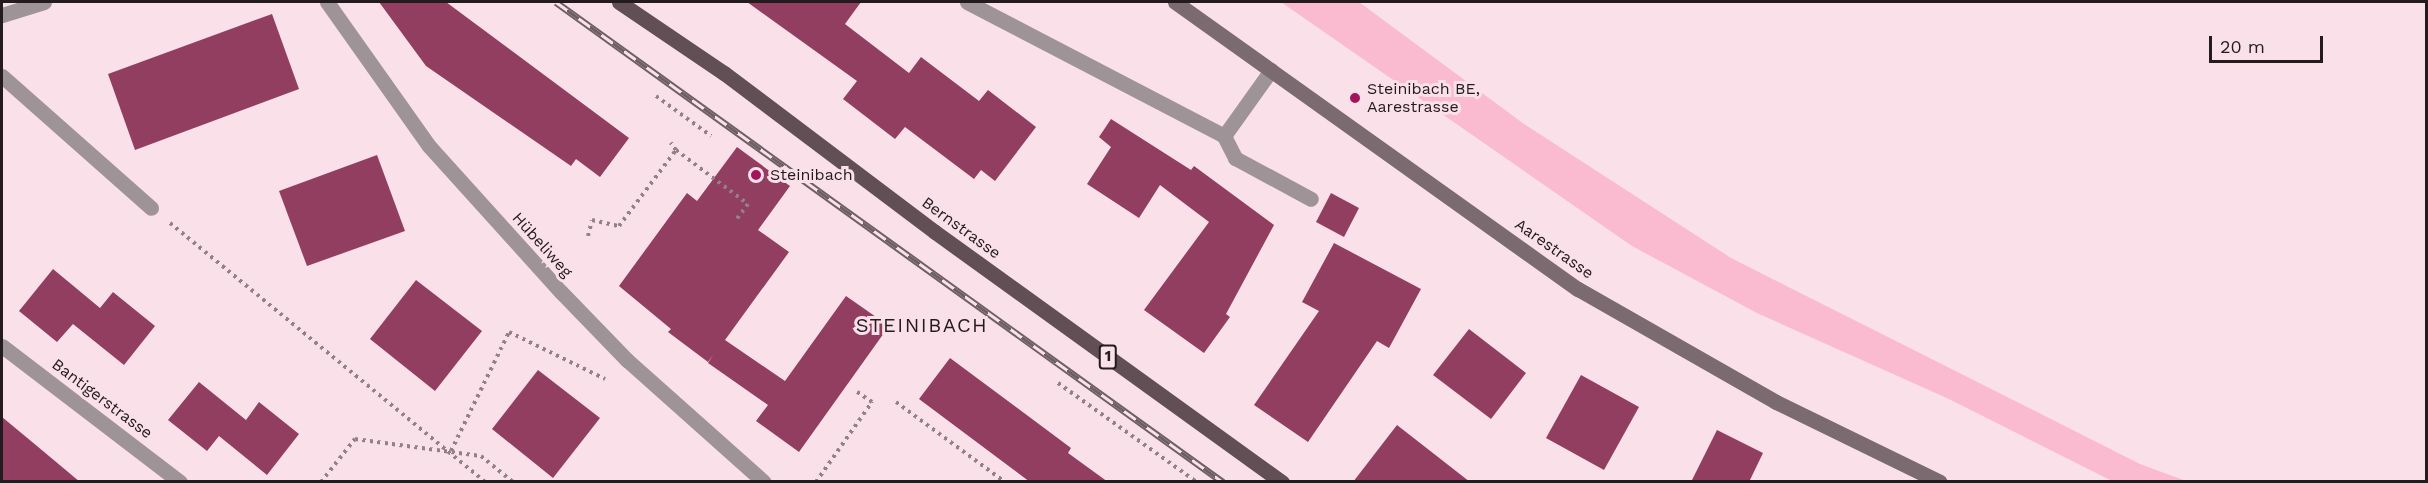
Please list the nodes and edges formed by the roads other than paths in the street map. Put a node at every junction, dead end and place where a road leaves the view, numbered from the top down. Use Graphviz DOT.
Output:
graph roads {
  1 [pos="44,2"];
  2 [pos="327,2"];
  3 [pos="619,2"];
  4 [pos="967,2"];
  5 [pos="1175,2"];
  6 [pos="2,15"];
  7 [pos="1271,70"];
  8 [pos="2,76"];
  9 [pos="1224,136"];
  10 [pos="1311,199"];
  11 [pos="151,208"];
  12 [pos="2,346"];
  13 [pos="180,482"];
  14 [pos="764,482"];
  15 [pos="1282,482"];
  16 [pos="1940,482"];
  1 -- 6 [label="street"];
  2 -- 14 [label="street, Hübeliweg"];
  3 -- 15 [label="main road, Bernstrasse / 1"];
  4 -- 9 [label="street"];
  5 -- 7 [label="street, Aarestrasse"];
  7 -- 9 [label="street"];
  7 -- 16 [label="street, Aarestrasse"];
  8 -- 11 [label="street"];
  9 -- 10 [label="street"];
  12 -- 13 [label="street, Bantigerstrasse"];
}
